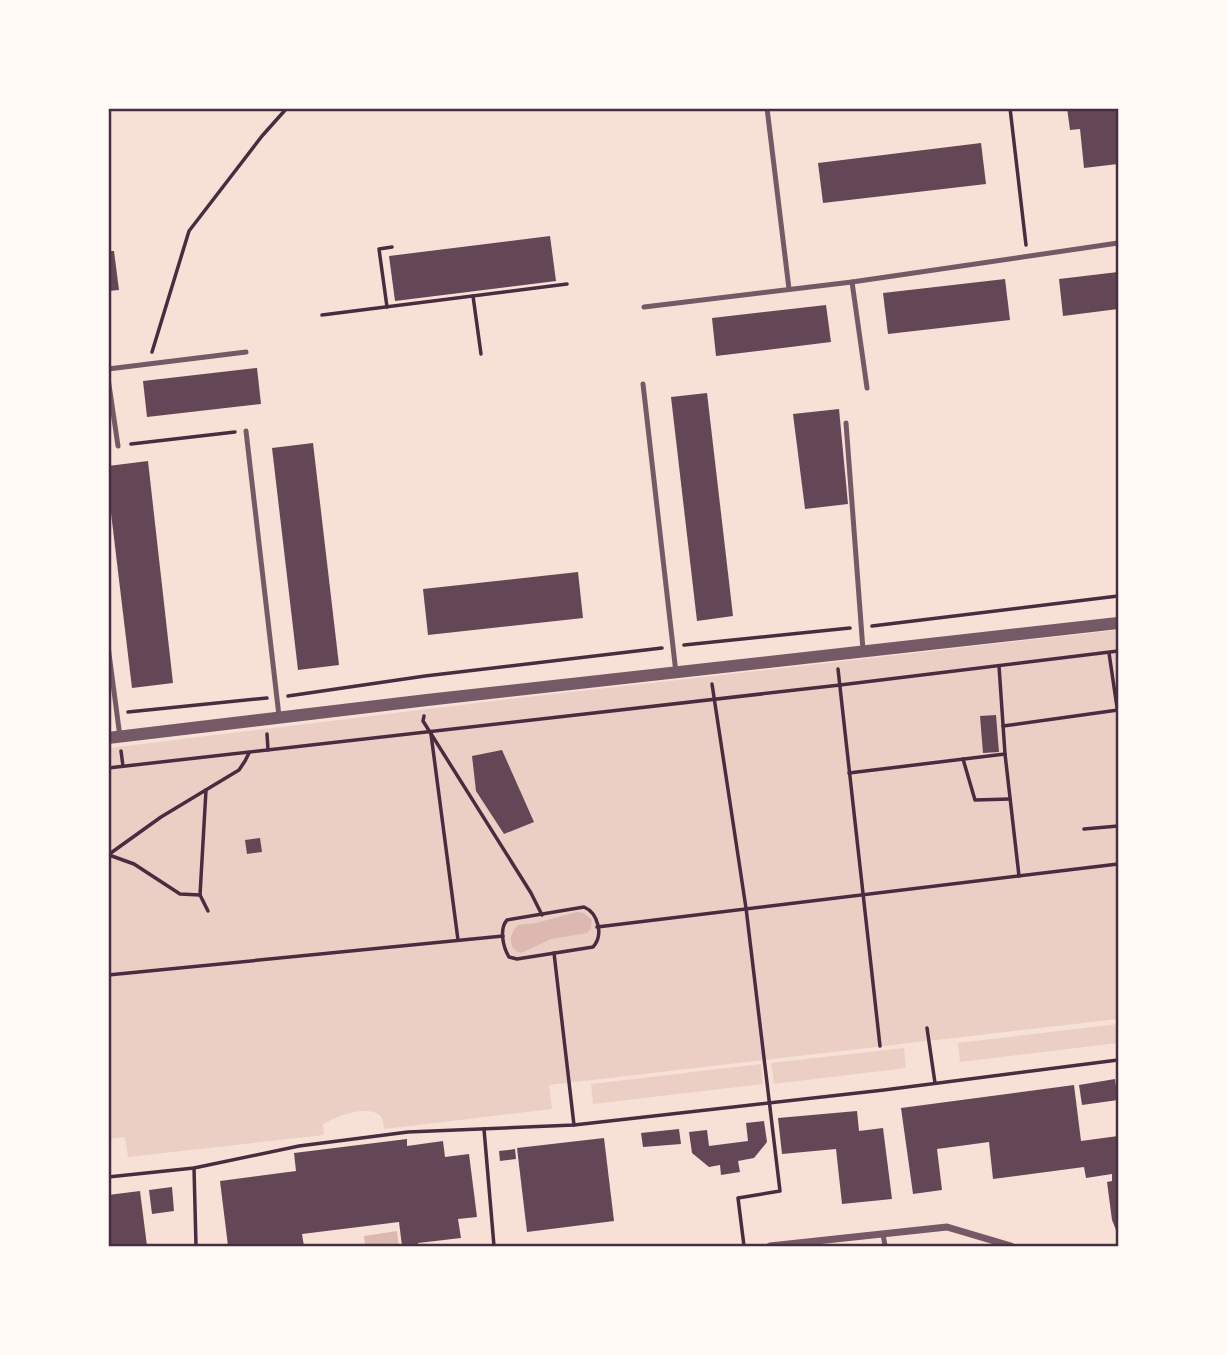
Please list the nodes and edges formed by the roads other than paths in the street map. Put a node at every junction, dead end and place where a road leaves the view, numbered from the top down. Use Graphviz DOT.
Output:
graph roads {
  1 [pos="766,108"];
  2 [pos="1118,243"];
  3 [pos="852,282"];
  4 [pos="789,289"];
  5 [pos="644,307"];
  6 [pos="246,352"];
  7 [pos="108,369"];
  8 [pos="108,378"];
  9 [pos="643,384"];
  10 [pos="867,388"];
  11 [pos="846,423"];
  12 [pos="246,431"];
  13 [pos="118,446"];
  14 [pos="1118,623"];
  15 [pos="108,646"];
  16 [pos="863,652"];
  17 [pos="676,674"];
  18 [pos="279,719"];
  19 [pos="114,738"];
  20 [pos="883,1234"];
  21 [pos="770,1247"];
  22 [pos="885,1247"];
  23 [pos="1012,1247"];
  1 -- 4 [label="lane"];
  2 -- 3 [label="lane"];
  3 -- 4 [label="lane"];
  3 -- 10 [label="lane"];
  4 -- 5 [label="lane"];
  6 -- 7 [label="lane"];
  8 -- 13 [label="lane"];
  9 -- 17 [label="lane"];
  11 -- 16 [label="lane"];
  12 -- 18 [label="lane"];
  14 -- 16 [label="street"];
  15 -- 19 [label="lane"];
  16 -- 17 [label="street"];
  17 -- 18 [label="street"];
  18 -- 19 [label="street"];
  20 -- 21 [label="street"];
  20 -- 22 [label="lane"];
  20 -- 23 [label="street"];
}
